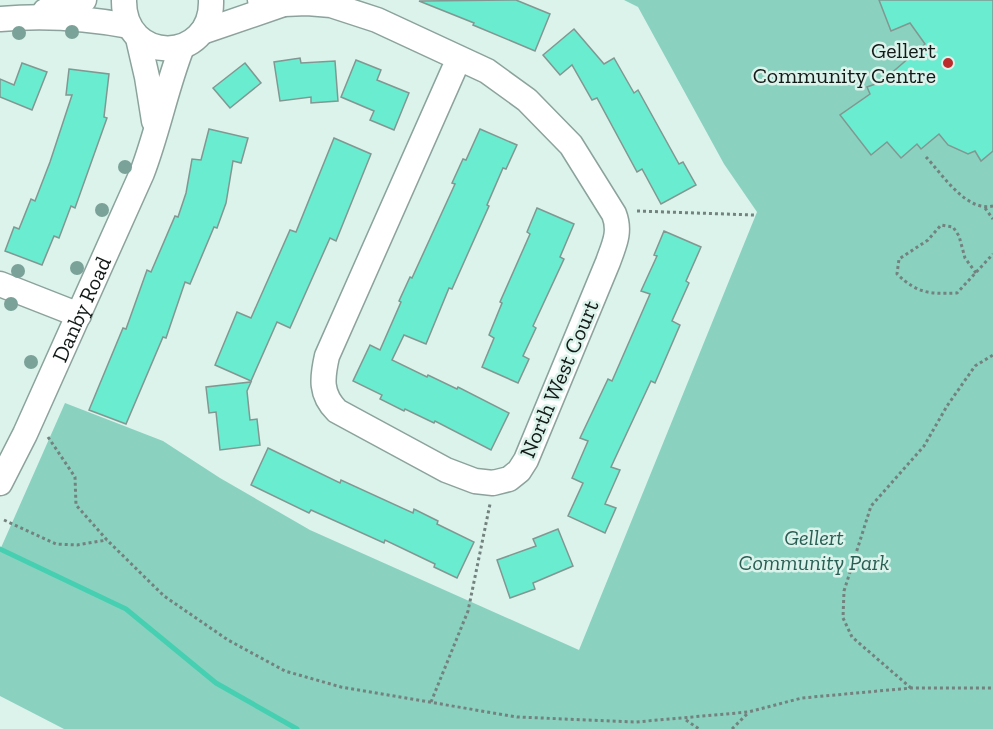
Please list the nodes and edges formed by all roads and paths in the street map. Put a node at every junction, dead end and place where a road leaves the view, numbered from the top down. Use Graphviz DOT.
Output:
graph roads {
  1 [pos="84,0"];
  2 [pos="124,0"];
  3 [pos="211,0"];
  4 [pos="272,2"];
  5 [pos="25,16"];
  6 [pos="0,19"];
  7 [pos="134,32"];
  8 [pos="202,32"];
  9 [pos="182,47"];
  10 [pos="459,58"];
  11 [pos="155,133"];
  12 [pos="926,157"];
  13 [pos="993,206"];
  14 [pos="985,208"];
  15 [pos="637,211"];
  16 [pos="754,215"];
  17 [pos="993,219"];
  18 [pos="993,254"];
  19 [pos="976,273"];
  20 [pos="0,284"];
  21 [pos="79,315"];
  22 [pos="993,355"];
  23 [pos="48,437"];
  24 [pos="0,483"];
  25 [pos="490,504"];
  26 [pos="4,520"];
  27 [pos="107,540"];
  28 [pos="911,688"];
  29 [pos="993,688"];
  30 [pos="431,702"];
  31 [pos="748,712"];
  32 [pos="684,719"];
  33 [pos="699,729"];
  34 [pos="732,729"];
  1 -- 5 [label="street"];
  2 -- 7 [label="street, Danby Road"];
  3 -- 8 [label="street"];
  4 -- 8 [label="street, North West Court"];
  4 -- 10 [label="street, North West Court"];
  5 -- 6 [label="street"];
  5 -- 7 [label="street"];
  7 -- 9 [label="street"];
  7 -- 11 [label="street, Danby Road"];
  8 -- 9 [label="street, North West Court"];
  9 -- 11 [label="street, Danby Road"];
  10 -- 10 [label="street, North West Court"];
  11 -- 21 [label="street, Danby Road"];
  12 -- 14 [label="path"];
  13 -- 14 [label="path"];
  14 -- 17 [label="path"];
  15 -- 16 [label="path"];
  18 -- 19 [label="path"];
  19 -- 19 [label="path"];
  20 -- 21 [label="street"];
  21 -- 24 [label="street, Danby Road"];
  22 -- 28 [label="path"];
  23 -- 27 [label="path"];
  25 -- 30 [label="path"];
  26 -- 27 [label="path"];
  27 -- 30 [label="path"];
  28 -- 29 [label="path"];
  28 -- 31 [label="path"];
  30 -- 32 [label="path"];
  31 -- 32 [label="path"];
  31 -- 34 [label="path"];
  32 -- 33 [label="path"];
}
